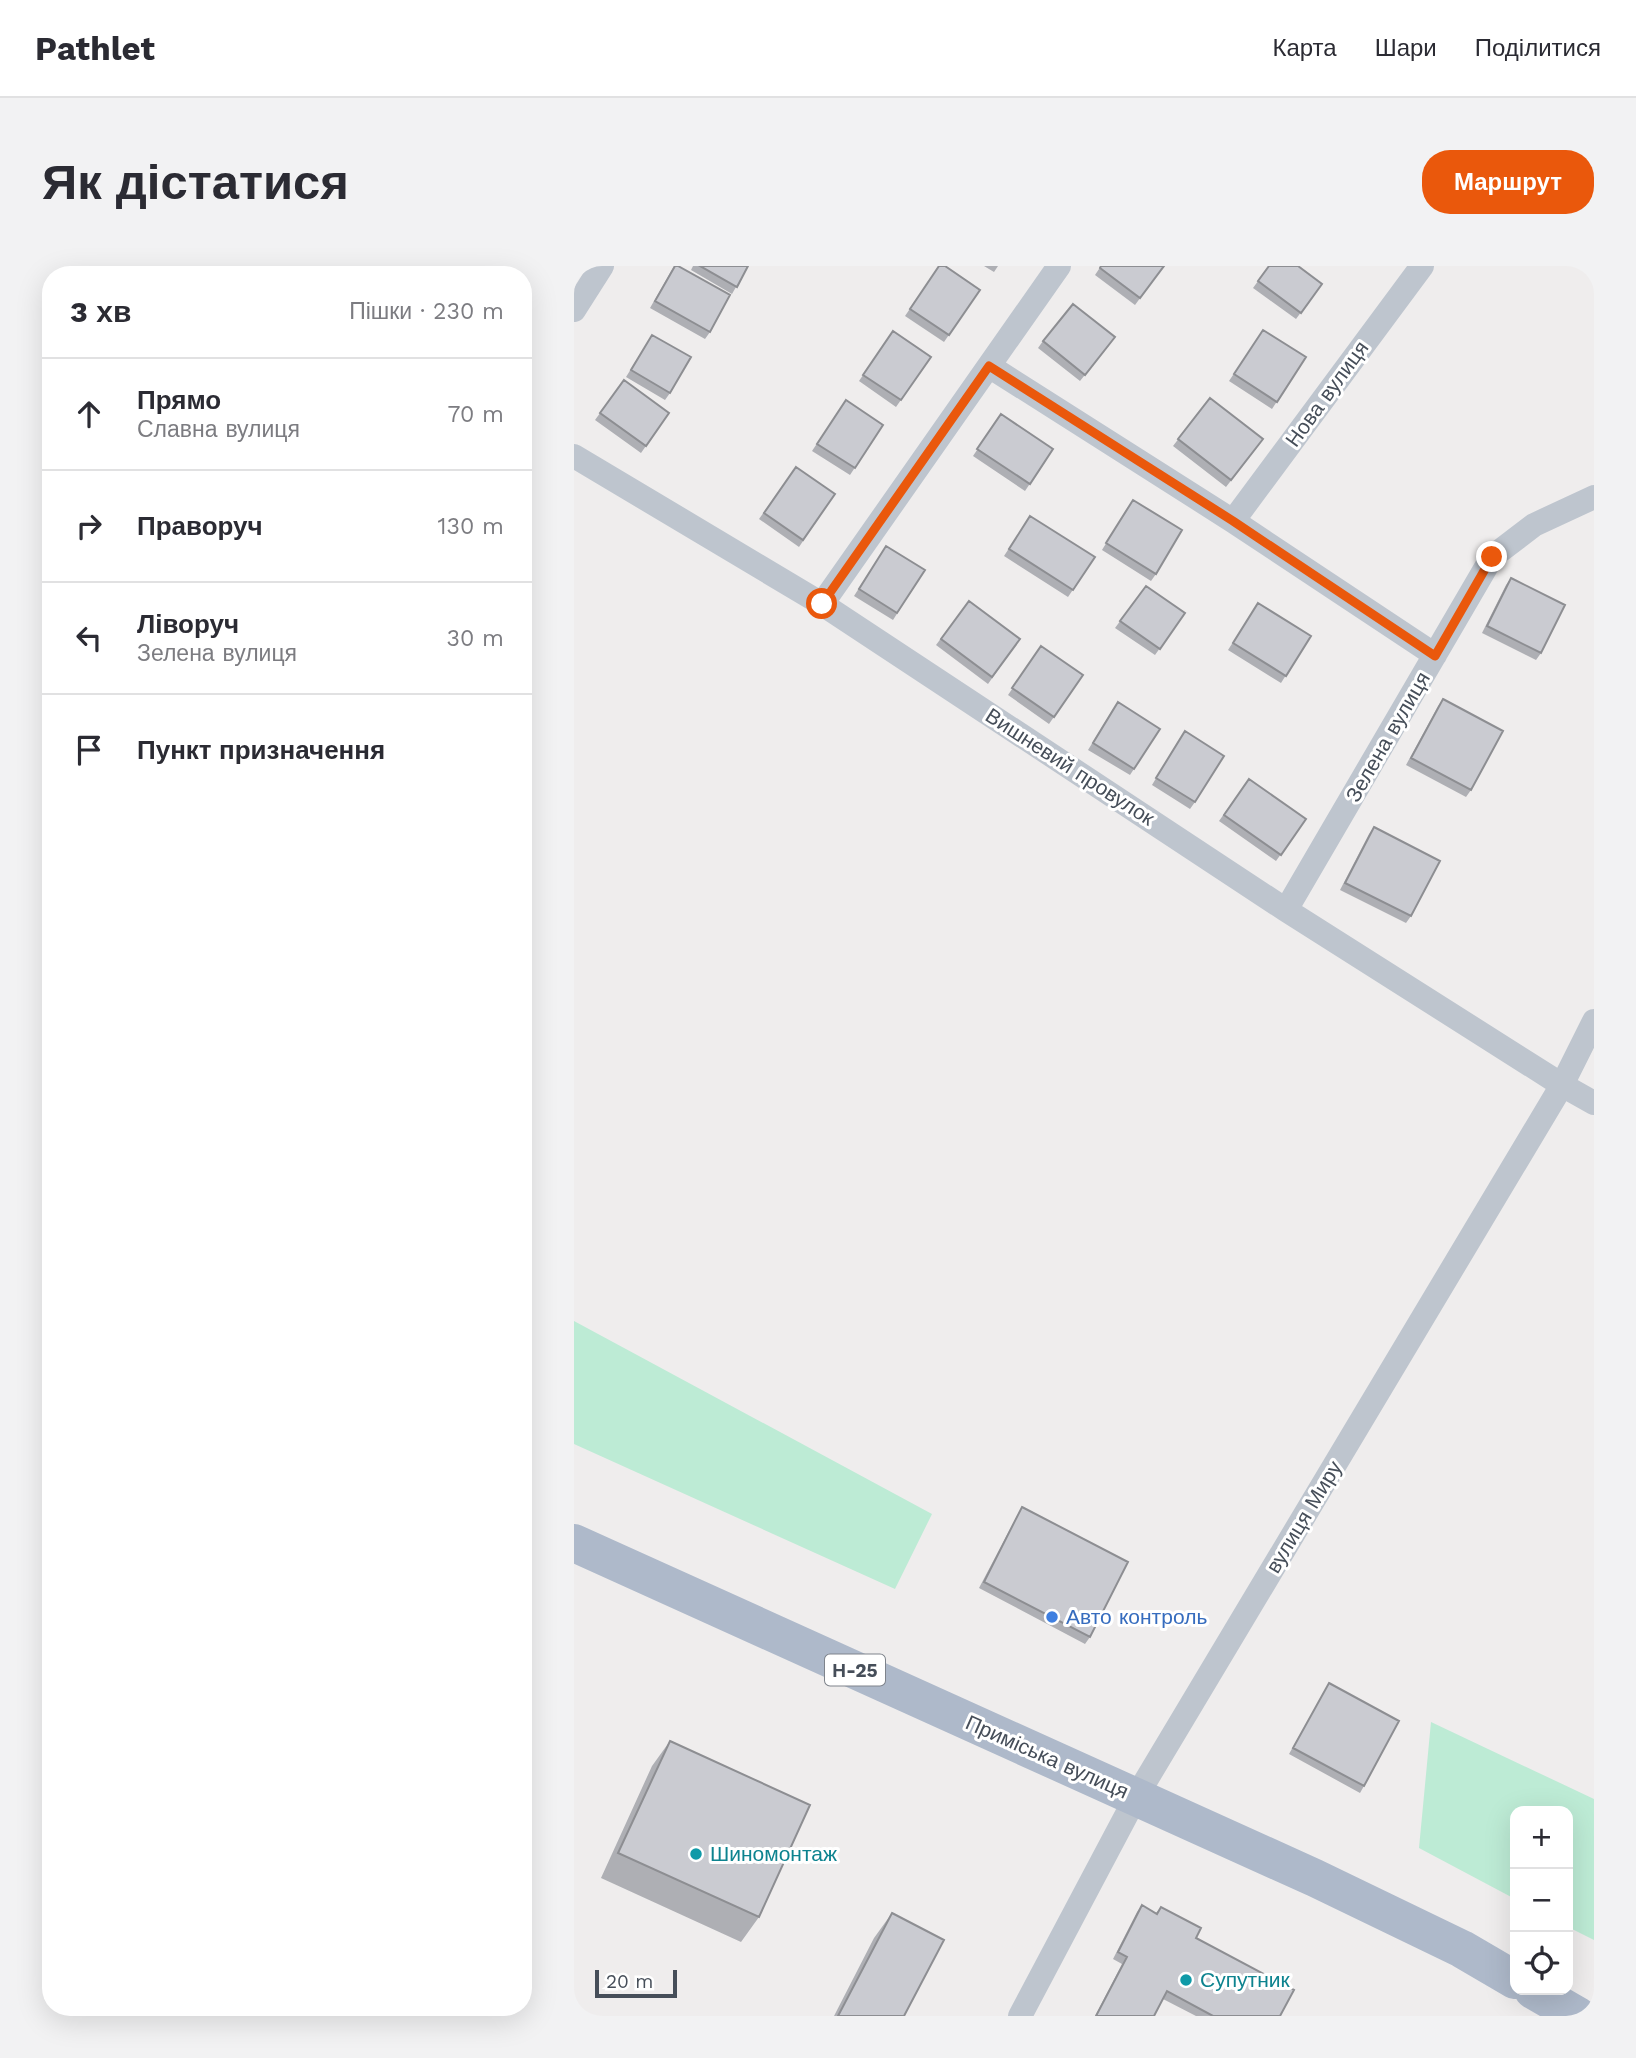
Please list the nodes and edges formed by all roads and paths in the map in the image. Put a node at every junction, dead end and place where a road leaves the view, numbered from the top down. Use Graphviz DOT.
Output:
graph roads {
  1 [pos="602,266"];
  2 [pos="1059,266"];
  3 [pos="1422,266"];
  4 [pos="574,310"];
  5 [pos="989,366"];
  6 [pos="574,456"];
  7 [pos="1594,497"];
  8 [pos="1233,521"];
  9 [pos="822,604"];
  10 [pos="1435,656"];
  11 [pos="1286,910"];
  12 [pos="1594,1021"];
  13 [pos="1562,1085"];
  14 [pos="1594,1103"];
  15 [pos="574,1543"];
  16 [pos="1136,1797"];
  17 [pos="1510,1977"];
  18 [pos="1542,1995"];
  19 [pos="1020,2016"];
  20 [pos="1578,2016"];
  1 -- 4 [label="street"];
  2 -- 5 [label="street"];
  3 -- 8 [label="street, Нова вулиця"];
  5 -- 8 [label="street"];
  5 -- 9 [label="street"];
  6 -- 9 [label="street, Вишневий провулок"];
  7 -- 10 [label="street, Зелена вулиця"];
  8 -- 10 [label="street"];
  9 -- 11 [label="street, Вишневий провулок"];
  10 -- 11 [label="street, Зелена вулиця"];
  11 -- 13 [label="street, Вишневий провулок"];
  12 -- 13 [label="street, вулиця Миру"];
  13 -- 14 [label="street, Вишневий провулок"];
  13 -- 16 [label="street, вулиця Миру"];
  15 -- 16 [label="main road, Приміська вулиця / Н-25"];
  16 -- 17 [label="main road, Приміська вулиця / Н-25"];
  16 -- 19 [label="street, вулиця Миру"];
  18 -- 20 [label="main road"];
}
